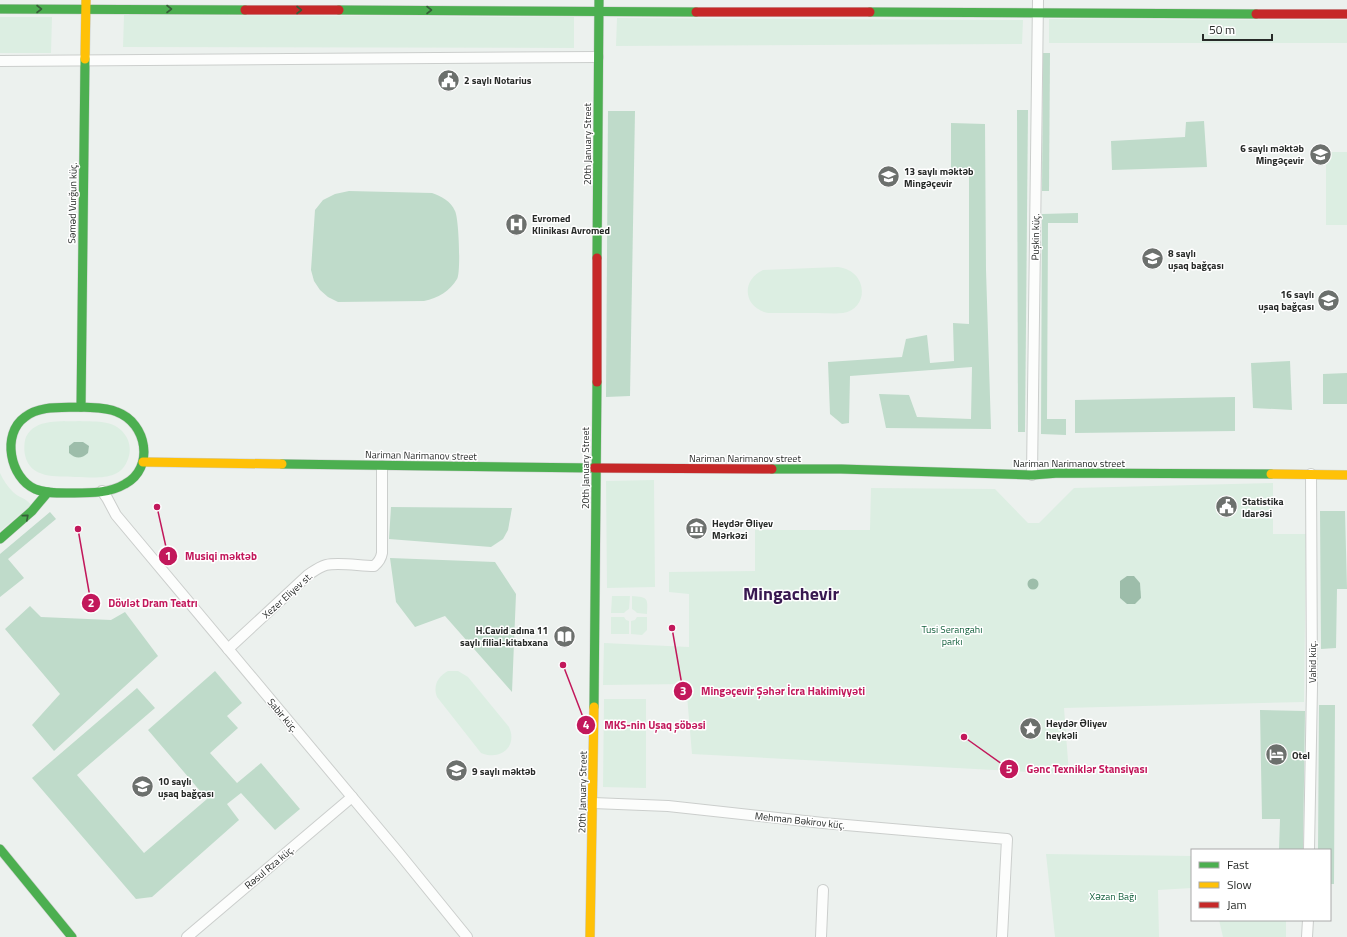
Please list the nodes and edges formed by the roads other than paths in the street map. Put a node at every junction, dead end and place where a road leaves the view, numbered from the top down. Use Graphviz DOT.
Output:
graph roads {
  1 [pos="599,0"];
  2 [pos="1038,0"];
  3 [pos="86,5"];
  4 [pos="0,9"];
  5 [pos="599,11"];
  6 [pos="1038,13"];
  7 [pos="1347,14"];
  8 [pos="598,57"];
  9 [pos="85,60"];
  10 [pos="0,61"];
  11 [pos="81,407"];
  12 [pos="3,440"];
  13 [pos="143,462"];
  14 [pos="382,466"];
  15 [pos="596,468"];
  16 [pos="1032,474"];
  17 [pos="1311,474"];
  18 [pos="1347,474"];
  19 [pos="102,491"];
  20 [pos="48,492"];
  21 [pos="0,539"];
  22 [pos="228,649"];
  23 [pos="352,797"];
  24 [pos="594,804"];
  25 [pos="0,849"];
  26 [pos="1309,849"];
  27 [pos="823,890"];
  28 [pos="1308,921"];
  29 [pos="72,937"];
  30 [pos="187,937"];
  31 [pos="468,937"];
  32 [pos="590,937"];
  33 [pos="821,937"];
  34 [pos="1002,937"];
  35 [pos="1308,937"];
  1 -- 5 [label="main road, 20th January Street"];
  2 -- 6 [label="street, Puşkin küç."];
  4 -- 3 [label="main road, one-way"];
  3 -- 5 [label="main road, one-way"];
  3 -- 9 [label="main road, Səməd Vurğun küç."];
  5 -- 6 [label="main road"];
  5 -- 8 [label="main road, 20th January Street"];
  6 -- 7 [label="main road"];
  6 -- 16 [label="street, Puşkin küç."];
  8 -- 9 [label="street"];
  8 -- 15 [label="main road, 20th January Street"];
  9 -- 10 [label="street"];
  9 -- 11 [label="main road, Səməd Vurğun küç."];
  11 -- 12 [label="main road"];
  11 -- 13 [label="main road"];
  12 -- 20 [label="main road"];
  13 -- 14 [label="main road, Nariman Narimanov street"];
  13 -- 19 [label="main road"];
  14 -- 15 [label="main road, Nariman Narimanov street"];
  14 -- 22 [label="street, Xezer Eliyev st."];
  15 -- 16 [label="main road, Nariman Narimanov street"];
  15 -- 24 [label="main road, 20th January Street"];
  16 -- 17 [label="main road, Nariman Narimanov street"];
  17 -- 18 [label="main road, Nariman Narimanov street"];
  17 -- 26 [label="street, Vahid küç."];
  19 -- 20 [label="main road"];
  19 -- 22 [label="street, Sabir küç."];
  21 -- 20 [label="main road, one-way"];
  22 -- 23 [label="street, Sabir küç."];
  23 -- 30 [label="street, Rəsul Rza küç."];
  23 -- 31 [label="street, Sabir küç."];
  24 -- 32 [label="main road, 20th January Street"];
  24 -- 34 [label="street, Mehman Bəkirov küç."];
  25 -- 29 [label="main road"];
  27 -- 33 [label="street"];
  28 -- 35 [label="street"];
}
